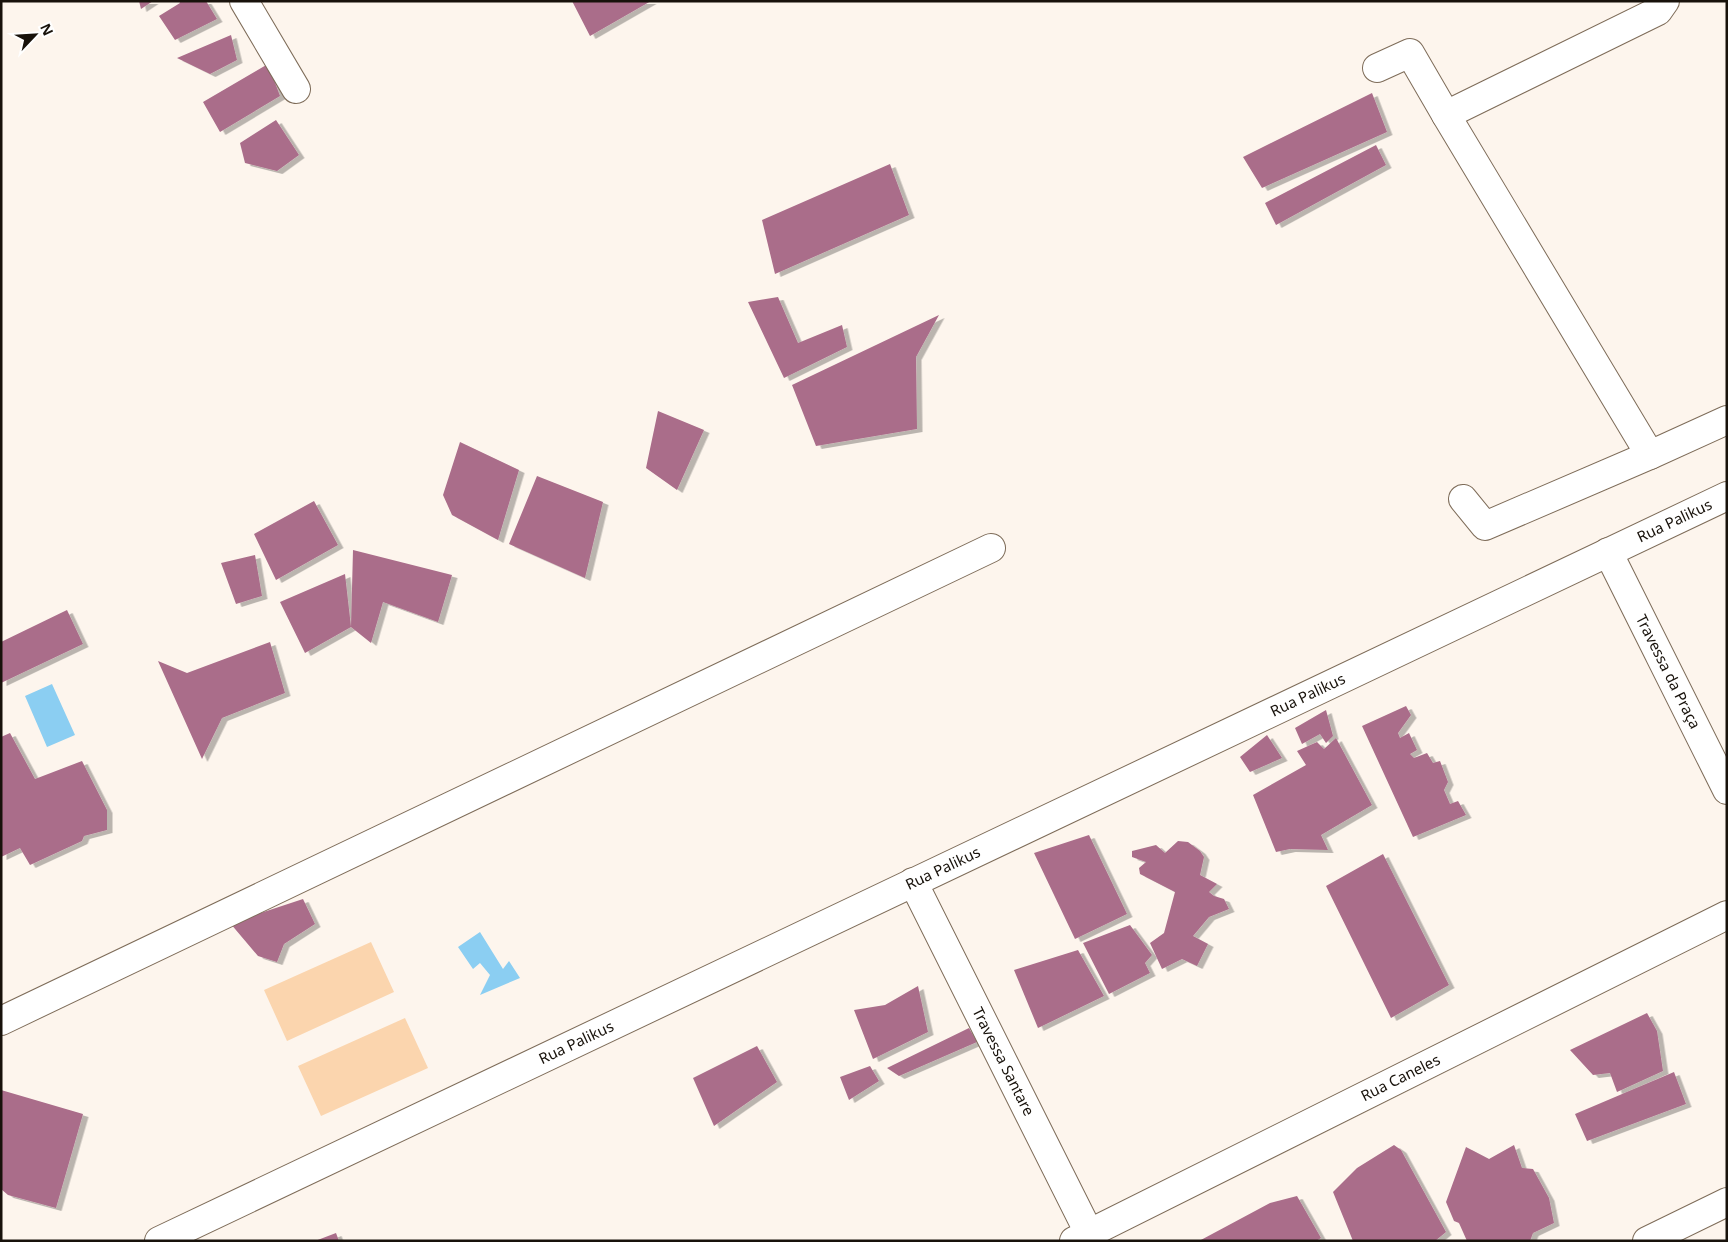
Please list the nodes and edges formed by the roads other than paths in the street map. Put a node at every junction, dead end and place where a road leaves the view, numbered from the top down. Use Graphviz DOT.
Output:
graph roads {
  1 [pos="244,1"];
  2 [pos="1665,1"];
  3 [pos="1377,68"];
  4 [pos="296,89"];
  5 [pos="1446,116"];
  6 [pos="1727,420"];
  7 [pos="1650,455"];
  8 [pos="1727,496"];
  9 [pos="1464,499"];
  10 [pos="991,548"];
  11 [pos="1608,552"];
  12 [pos="1727,790"];
  13 [pos="913,882"];
  14 [pos="1727,915"];
  15 [pos="1,1021"];
  16 [pos="1727,1202"];
  17 [pos="170,1238"];
  18 [pos="1086,1238"];
  19 [pos="1647,1241"];
  1 -- 4 [label="street"];
  2 -- 5 [label="street"];
  3 -- 5 [label="street"];
  5 -- 7 [label="street"];
  6 -- 7 [label="street"];
  7 -- 9 [label="street"];
  8 -- 11 [label="street, Rua Palikus"];
  10 -- 15 [label="street"];
  11 -- 12 [label="street, Travessa da Praça"];
  11 -- 13 [label="street, Rua Palikus"];
  13 -- 17 [label="street, Rua Palikus"];
  13 -- 18 [label="street, Travessa Santare"];
  14 -- 18 [label="street, Rua Caneles"];
  16 -- 19 [label="street"];
}
